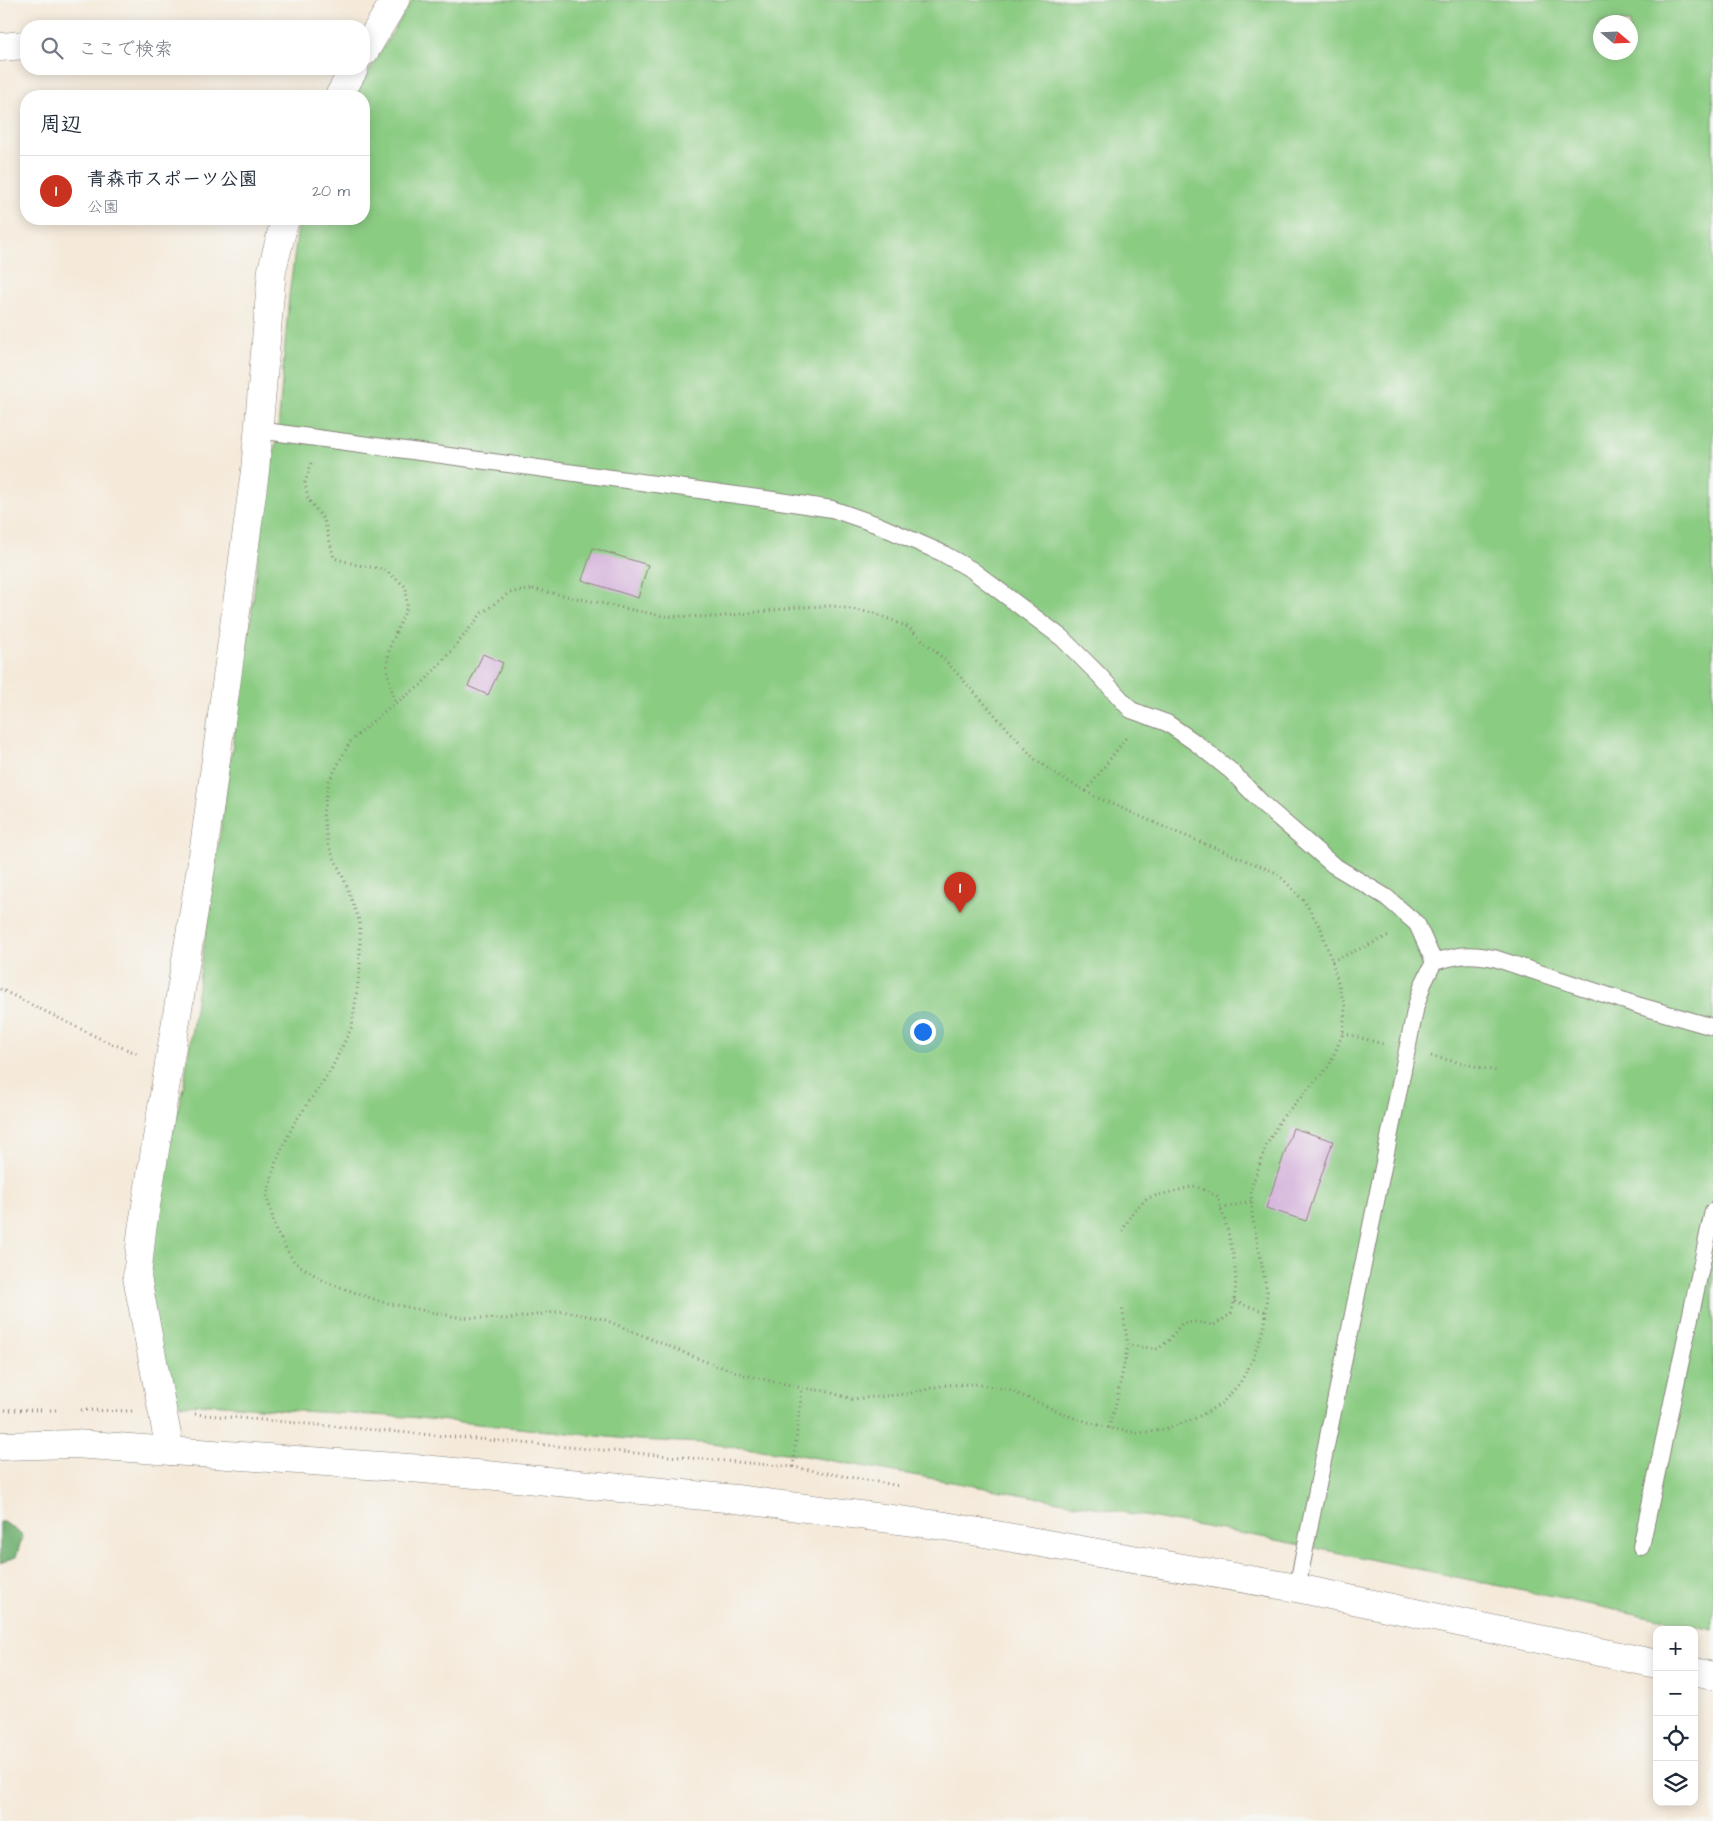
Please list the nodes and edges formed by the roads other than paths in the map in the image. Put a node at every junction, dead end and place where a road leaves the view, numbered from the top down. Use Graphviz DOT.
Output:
graph roads {
  1 [pos="395,0"];
  2 [pos="370,38"];
  3 [pos="20,45"];
  4 [pos="0,47"];
  5 [pos="347,75"];
  6 [pos="341,90"];
  7 [pos="283,225"];
  8 [pos="258,430"];
  9 [pos="1434,962"];
  10 [pos="1713,1028"];
  11 [pos="1713,1211"];
  12 [pos="0,1446"];
  13 [pos="170,1451"];
  14 [pos="1641,1547"];
  15 [pos="1296,1588"];
  16 [pos="1653,1663"];
  17 [pos="1698,1673"];
  18 [pos="1713,1676"];
  1 -- 2 [label="street"];
  3 -- 4 [label="street"];
  5 -- 6 [label="street"];
  7 -- 8 [label="street"];
  8 -- 9 [label="lane"];
  8 -- 13 [label="street"];
  9 -- 10 [label="lane"];
  9 -- 15 [label="lane"];
  11 -- 14 [label="lane"];
  12 -- 13 [label="street"];
  13 -- 15 [label="street"];
  15 -- 16 [label="street"];
  17 -- 18 [label="street"];
}
